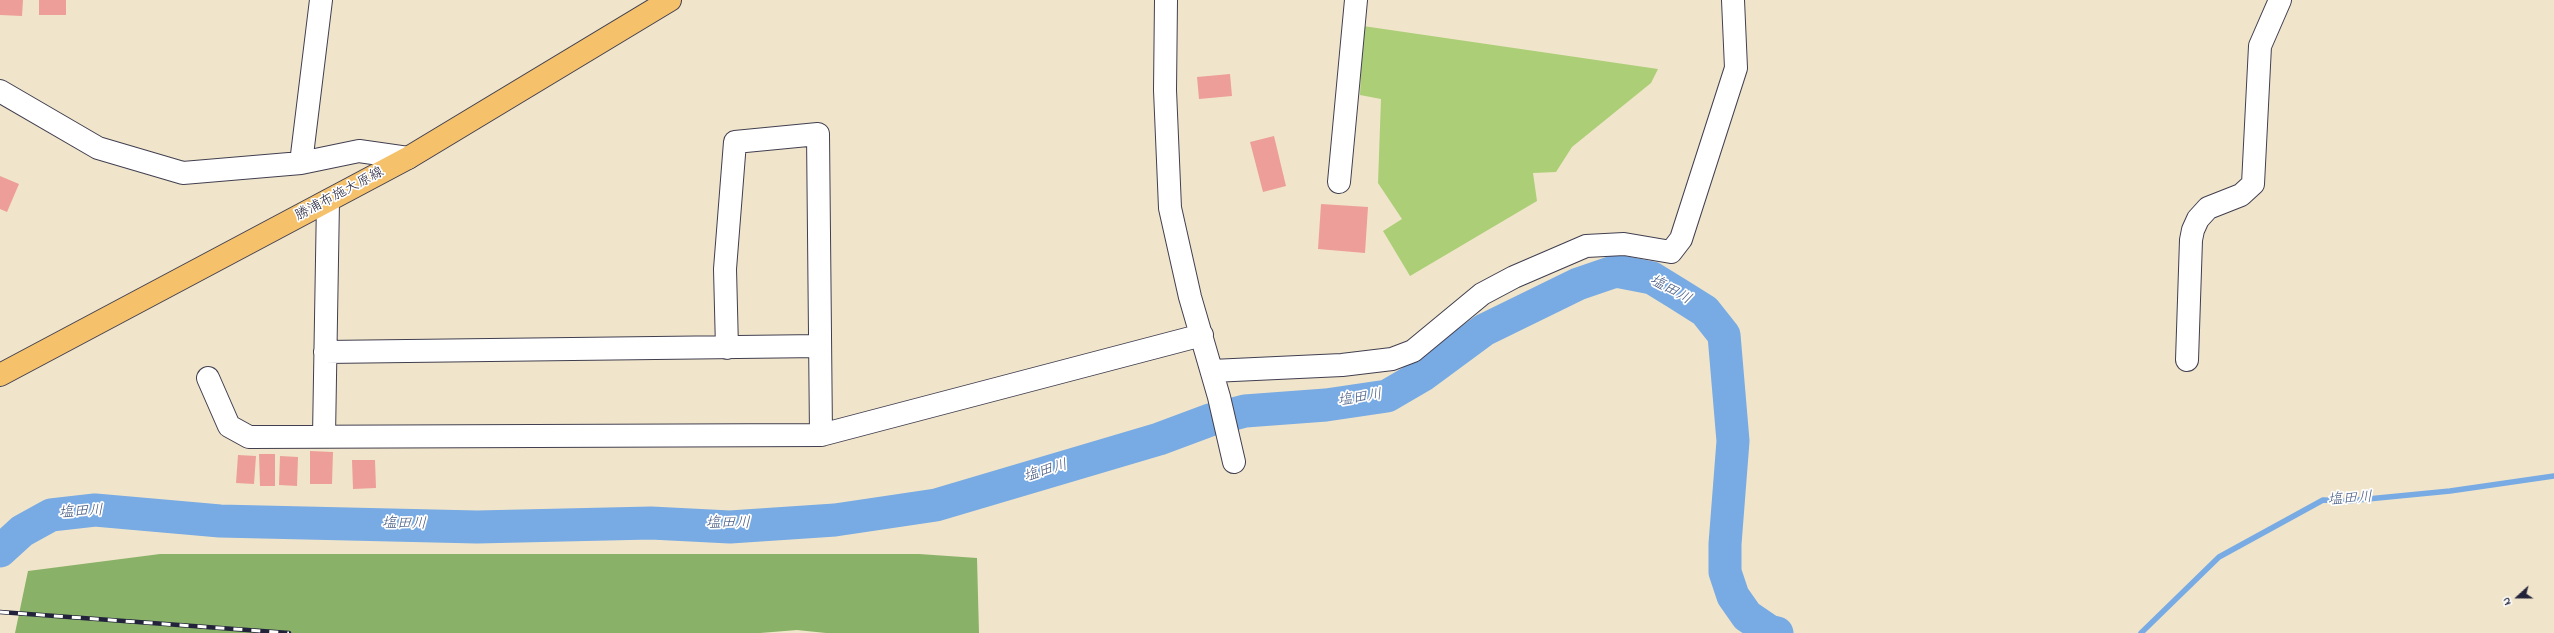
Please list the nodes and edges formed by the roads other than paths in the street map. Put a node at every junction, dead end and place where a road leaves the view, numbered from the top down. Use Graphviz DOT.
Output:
graph roads {
  1 [pos="321,0"];
  2 [pos="670,0"];
  3 [pos="1166,0"];
  4 [pos="1356,0"];
  5 [pos="1733,0"];
  6 [pos="2280,0"];
  7 [pos="0,91"];
  8 [pos="408,158"];
  9 [pos="301,163"];
  10 [pos="1339,182"];
  11 [pos="328,202"];
  12 [pos="1202,334"];
  13 [pos="820,346"];
  14 [pos="727,348"];
  15 [pos="325,352"];
  16 [pos="2187,360"];
  17 [pos="1212,371"];
  18 [pos="0,375"];
  19 [pos="208,378"];
  20 [pos="821,435"];
  21 [pos="324,436"];
  22 [pos="1234,462"];
  1 -- 9 [label="street"];
  2 -- 8 [label="main road, 勝浦布施大原線"];
  3 -- 12 [label="street"];
  4 -- 10 [label="street"];
  5 -- 17 [label="street"];
  6 -- 16 [label="street"];
  7 -- 9 [label="street"];
  8 -- 9 [label="street"];
  8 -- 11 [label="main road, 勝浦布施大原線"];
  11 -- 15 [label="street"];
  11 -- 18 [label="main road, 勝浦布施大原線"];
  12 -- 17 [label="street"];
  12 -- 20 [label="street"];
  13 -- 14 [label="street"];
  13 -- 14 [label="street"];
  13 -- 20 [label="street"];
  14 -- 15 [label="street"];
  15 -- 21 [label="street"];
  17 -- 22 [label="street"];
  19 -- 21 [label="street"];
  20 -- 21 [label="street"];
}
